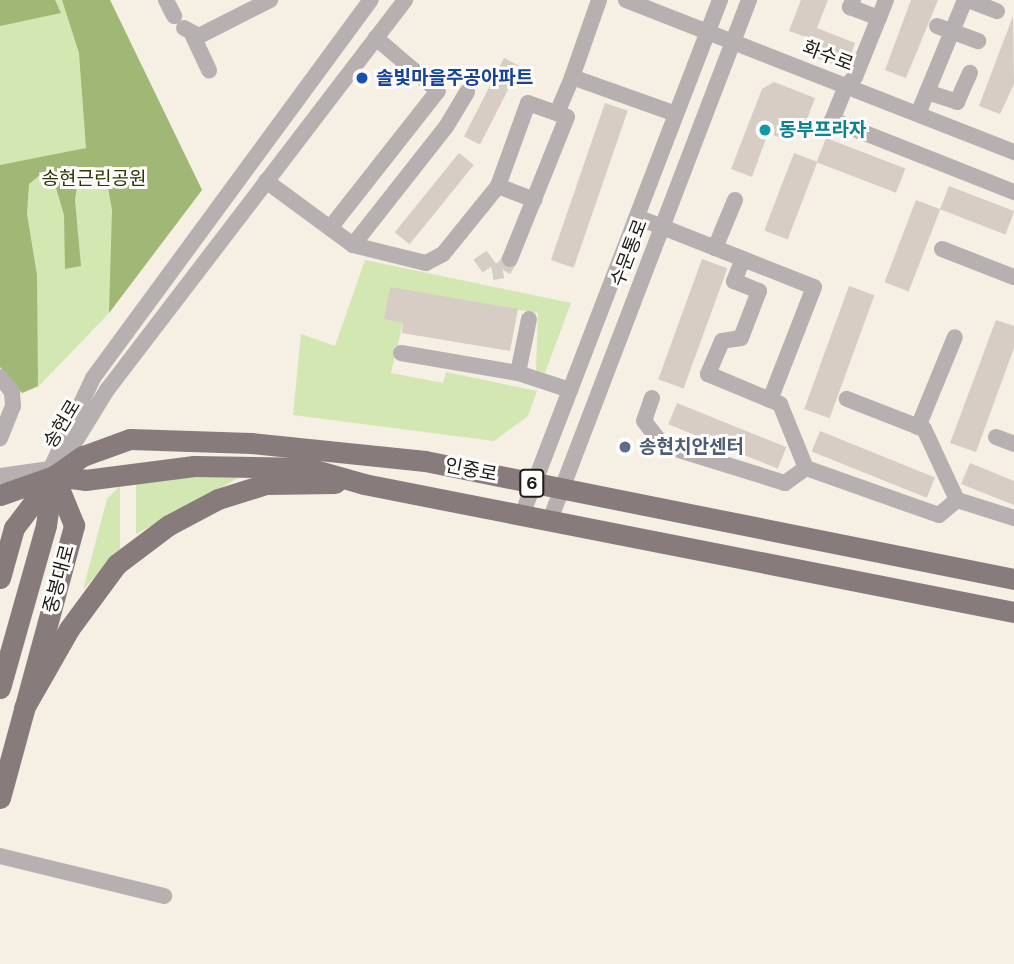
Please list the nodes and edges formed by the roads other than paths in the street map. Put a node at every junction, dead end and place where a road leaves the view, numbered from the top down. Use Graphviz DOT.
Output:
graph roads {
  1 [pos="166,0"];
  2 [pos="270,0"];
  3 [pos="372,0"];
  4 [pos="405,0"];
  5 [pos="599,0"];
  6 [pos="626,0"];
  7 [pos="720,0"];
  8 [pos="749,0"];
  9 [pos="853,0"];
  10 [pos="886,0"];
  11 [pos="967,0"];
  12 [pos="997,11"];
  13 [pos="879,18"];
  14 [pos="184,27"];
  15 [pos="944,28"];
  16 [pos="708,32"];
  17 [pos="376,38"];
  18 [pos="733,41"];
  19 [pos="978,41"];
  20 [pos="209,70"];
  21 [pos="970,73"];
  22 [pos="572,77"];
  23 [pos="846,86"];
  24 [pos="467,92"];
  25 [pos="927,92"];
  26 [pos="557,113"];
  27 [pos="676,114"];
  28 [pos="918,114"];
  29 [pos="1014,152"];
  30 [pos="266,181"];
  31 [pos="498,186"];
  32 [pos="1014,192"];
  33 [pos="534,200"];
  34 [pos="735,200"];
  35 [pos="637,217"];
  36 [pos="662,226"];
  37 [pos="330,228"];
  38 [pos="353,246"];
  39 [pos="715,248"];
  40 [pos="942,249"];
  41 [pos="510,259"];
  42 [pos="743,259"];
  43 [pos="1014,277"];
  44 [pos="529,319"];
  45 [pos="955,337"];
  46 [pos="401,354"];
  47 [pos="517,373"];
  48 [pos="0,377"];
  49 [pos="570,390"];
  50 [pos="652,398"];
  51 [pos="848,399"];
  52 [pos="770,400"];
  53 [pos="918,427"];
  54 [pos="996,437"];
  55 [pos="0,438"];
  56 [pos="1014,444"];
  57 [pos="807,468"];
  58 [pos="52,472"];
  59 [pos="0,476"];
  60 [pos="535,483"];
  61 [pos="364,484"];
  62 [pos="562,489"];
  63 [pos="0,495"];
  64 [pos="957,500"];
  65 [pos="522,515"];
  66 [pos="1014,519"];
  67 [pos="550,520"];
  68 [pos="0,536"];
  69 [pos="2,569"];
  70 [pos="1014,579"];
  71 [pos="1014,612"];
  72 [pos="0,688"];
  73 [pos="24,708"];
  74 [pos="0,798"];
  75 [pos="0,856"];
  76 [pos="164,896"];
  1 -- 14 [label="street"];
  2 -- 14 [label="street"];
  3 -- 58 [label="street, 송현로"];
  4 -- 17 [label="street, 송현로"];
  5 -- 22 [label="street"];
  6 -- 16 [label="street, 화수로"];
  7 -- 16 [label="street, 수문통로"];
  8 -- 18 [label="street, 수문통로"];
  9 -- 13 [label="street"];
  10 -- 13 [label="street"];
  11 -- 12 [label="street"];
  11 -- 15 [label="street"];
  13 -- 23 [label="street"];
  14 -- 20 [label="street"];
  15 -- 19 [label="street"];
  15 -- 25 [label="street"];
  16 -- 18 [label="street, 화수로"];
  16 -- 27 [label="street, 수문통로"];
  17 -- 30 [label="street, 송현로"];
  17 -- 37 [label="street"];
  18 -- 23 [label="street, 화수로"];
  18 -- 36 [label="street, 수문통로"];
  21 -- 25 [label="street"];
  22 -- 26 [label="street"];
  22 -- 27 [label="street"];
  23 -- 28 [label="street, 화수로"];
  23 -- 32 [label="street"];
  24 -- 38 [label="street"];
  25 -- 28 [label="street"];
  26 -- 31 [label="street"];
  26 -- 33 [label="street"];
  27 -- 35 [label="street, 수문통로"];
  28 -- 29 [label="street, 화수로"];
  30 -- 37 [label="street"];
  30 -- 58 [label="street, 송현로"];
  31 -- 33 [label="street"];
  31 -- 38 [label="street"];
  33 -- 41 [label="street"];
  34 -- 39 [label="street"];
  35 -- 36 [label="street"];
  35 -- 49 [label="street, 수문통로"];
  36 -- 39 [label="street"];
  36 -- 62 [label="street, 수문통로"];
  37 -- 38 [label="street"];
  39 -- 42 [label="street"];
  40 -- 43 [label="street"];
  42 -- 52 [label="street"];
  42 -- 52 [label="street"];
  44 -- 47 [label="street"];
  45 -- 53 [label="street"];
  46 -- 47 [label="street"];
  47 -- 49 [label="street"];
  48 -- 55 [label="street"];
  49 -- 60 [label="street, 수문통로"];
  50 -- 57 [label="street"];
  51 -- 53 [label="street"];
  52 -- 57 [label="street"];
  53 -- 64 [label="street"];
  54 -- 56 [label="street"];
  57 -- 64 [label="street"];
  58 -- 59 [label="street"];
  58 -- 60 [label="main road, 인중로 / 6"];
  58 -- 61 [label="main road, 인중로 / 6"];
  58 -- 63 [label="main road, 인중로 / 6"];
  58 -- 69 [label="main road"];
  58 -- 72 [label="main road"];
  58 -- 73 [label="main road, 중봉대로"];
  60 -- 62 [label="main road, 인중로 / 6"];
  60 -- 65 [label="street, 수문통로"];
  61 -- 65 [label="main road, 인중로 / 6"];
  61 -- 73 [label="main road"];
  62 -- 67 [label="street, 수문통로"];
  62 -- 70 [label="main road, 인중로 / 6"];
  64 -- 66 [label="street"];
  65 -- 67 [label="main road, 인중로 / 6"];
  67 -- 71 [label="main road, 인중로 / 6"];
  68 -- 69 [label="main road"];
  73 -- 74 [label="main road, 중봉대로"];
  75 -- 76 [label="street"];
}
